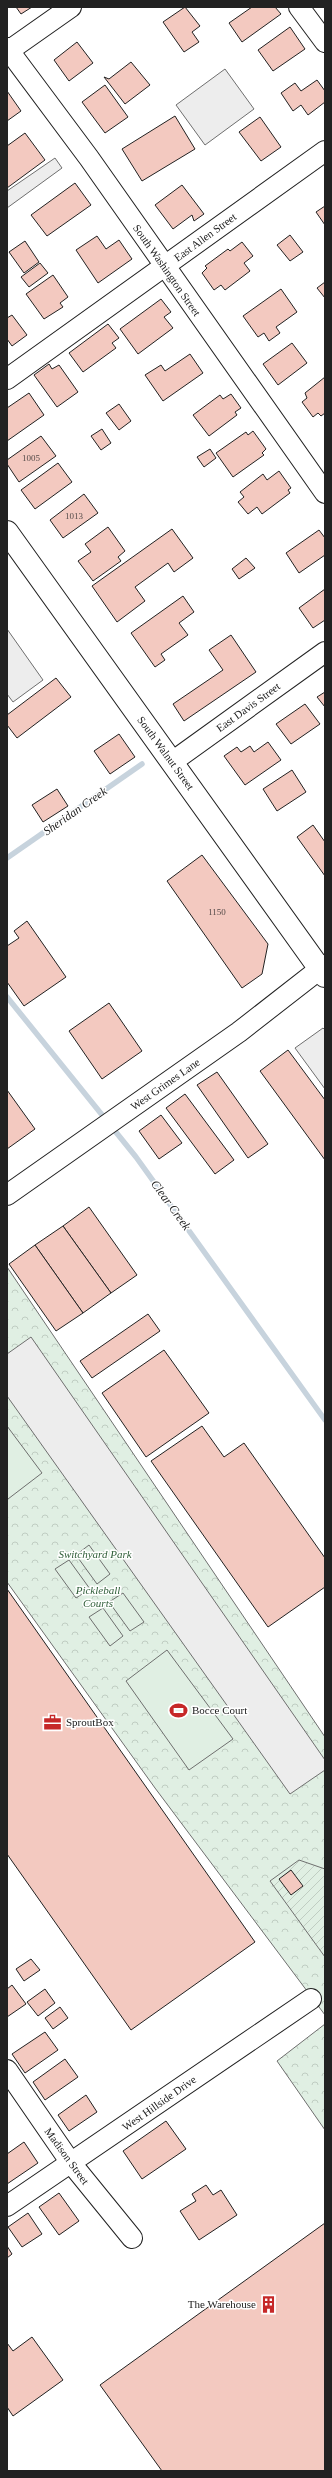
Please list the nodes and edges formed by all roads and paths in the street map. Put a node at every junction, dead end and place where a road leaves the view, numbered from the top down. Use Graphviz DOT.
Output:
graph roads {
  1 [pos="71,7"];
  2 [pos="299,7"];
  3 [pos="325,42"];
  4 [pos="8,50"];
  5 [pos="325,151"];
  6 [pos="164,266"];
  7 [pos="7,379"];
  8 [pos="325,493"];
  9 [pos="7,532"];
  10 [pos="325,652"];
  11 [pos="172,762"];
  12 [pos="323,970"];
  13 [pos="7,1195"];
  14 [pos="311,1999"];
  15 [pos="7,2070"];
  16 [pos="71,2163"];
  17 [pos="7,2206"];
  18 [pos="132,2238"];
  1 -- 4 [label="street"];
  2 -- 3 [label="street"];
  4 -- 6 [label="street, South Washington Street"];
  5 -- 6 [label="street, East Allen Street"];
  6 -- 7 [label="street, East Allen Street"];
  6 -- 8 [label="street, South Washington Street"];
  9 -- 11 [label="main road, South Walnut Street"];
  10 -- 11 [label="street, East Davis Street"];
  11 -- 12 [label="main road, South Walnut Street"];
  12 -- 13 [label="street, West Grimes Lane"];
  14 -- 16 [label="street, West Hillside Drive"];
  15 -- 16 [label="street, Madison Street"];
  16 -- 17 [label="street, West Hillside Drive"];
  16 -- 18 [label="street, Madison Street"];
}
